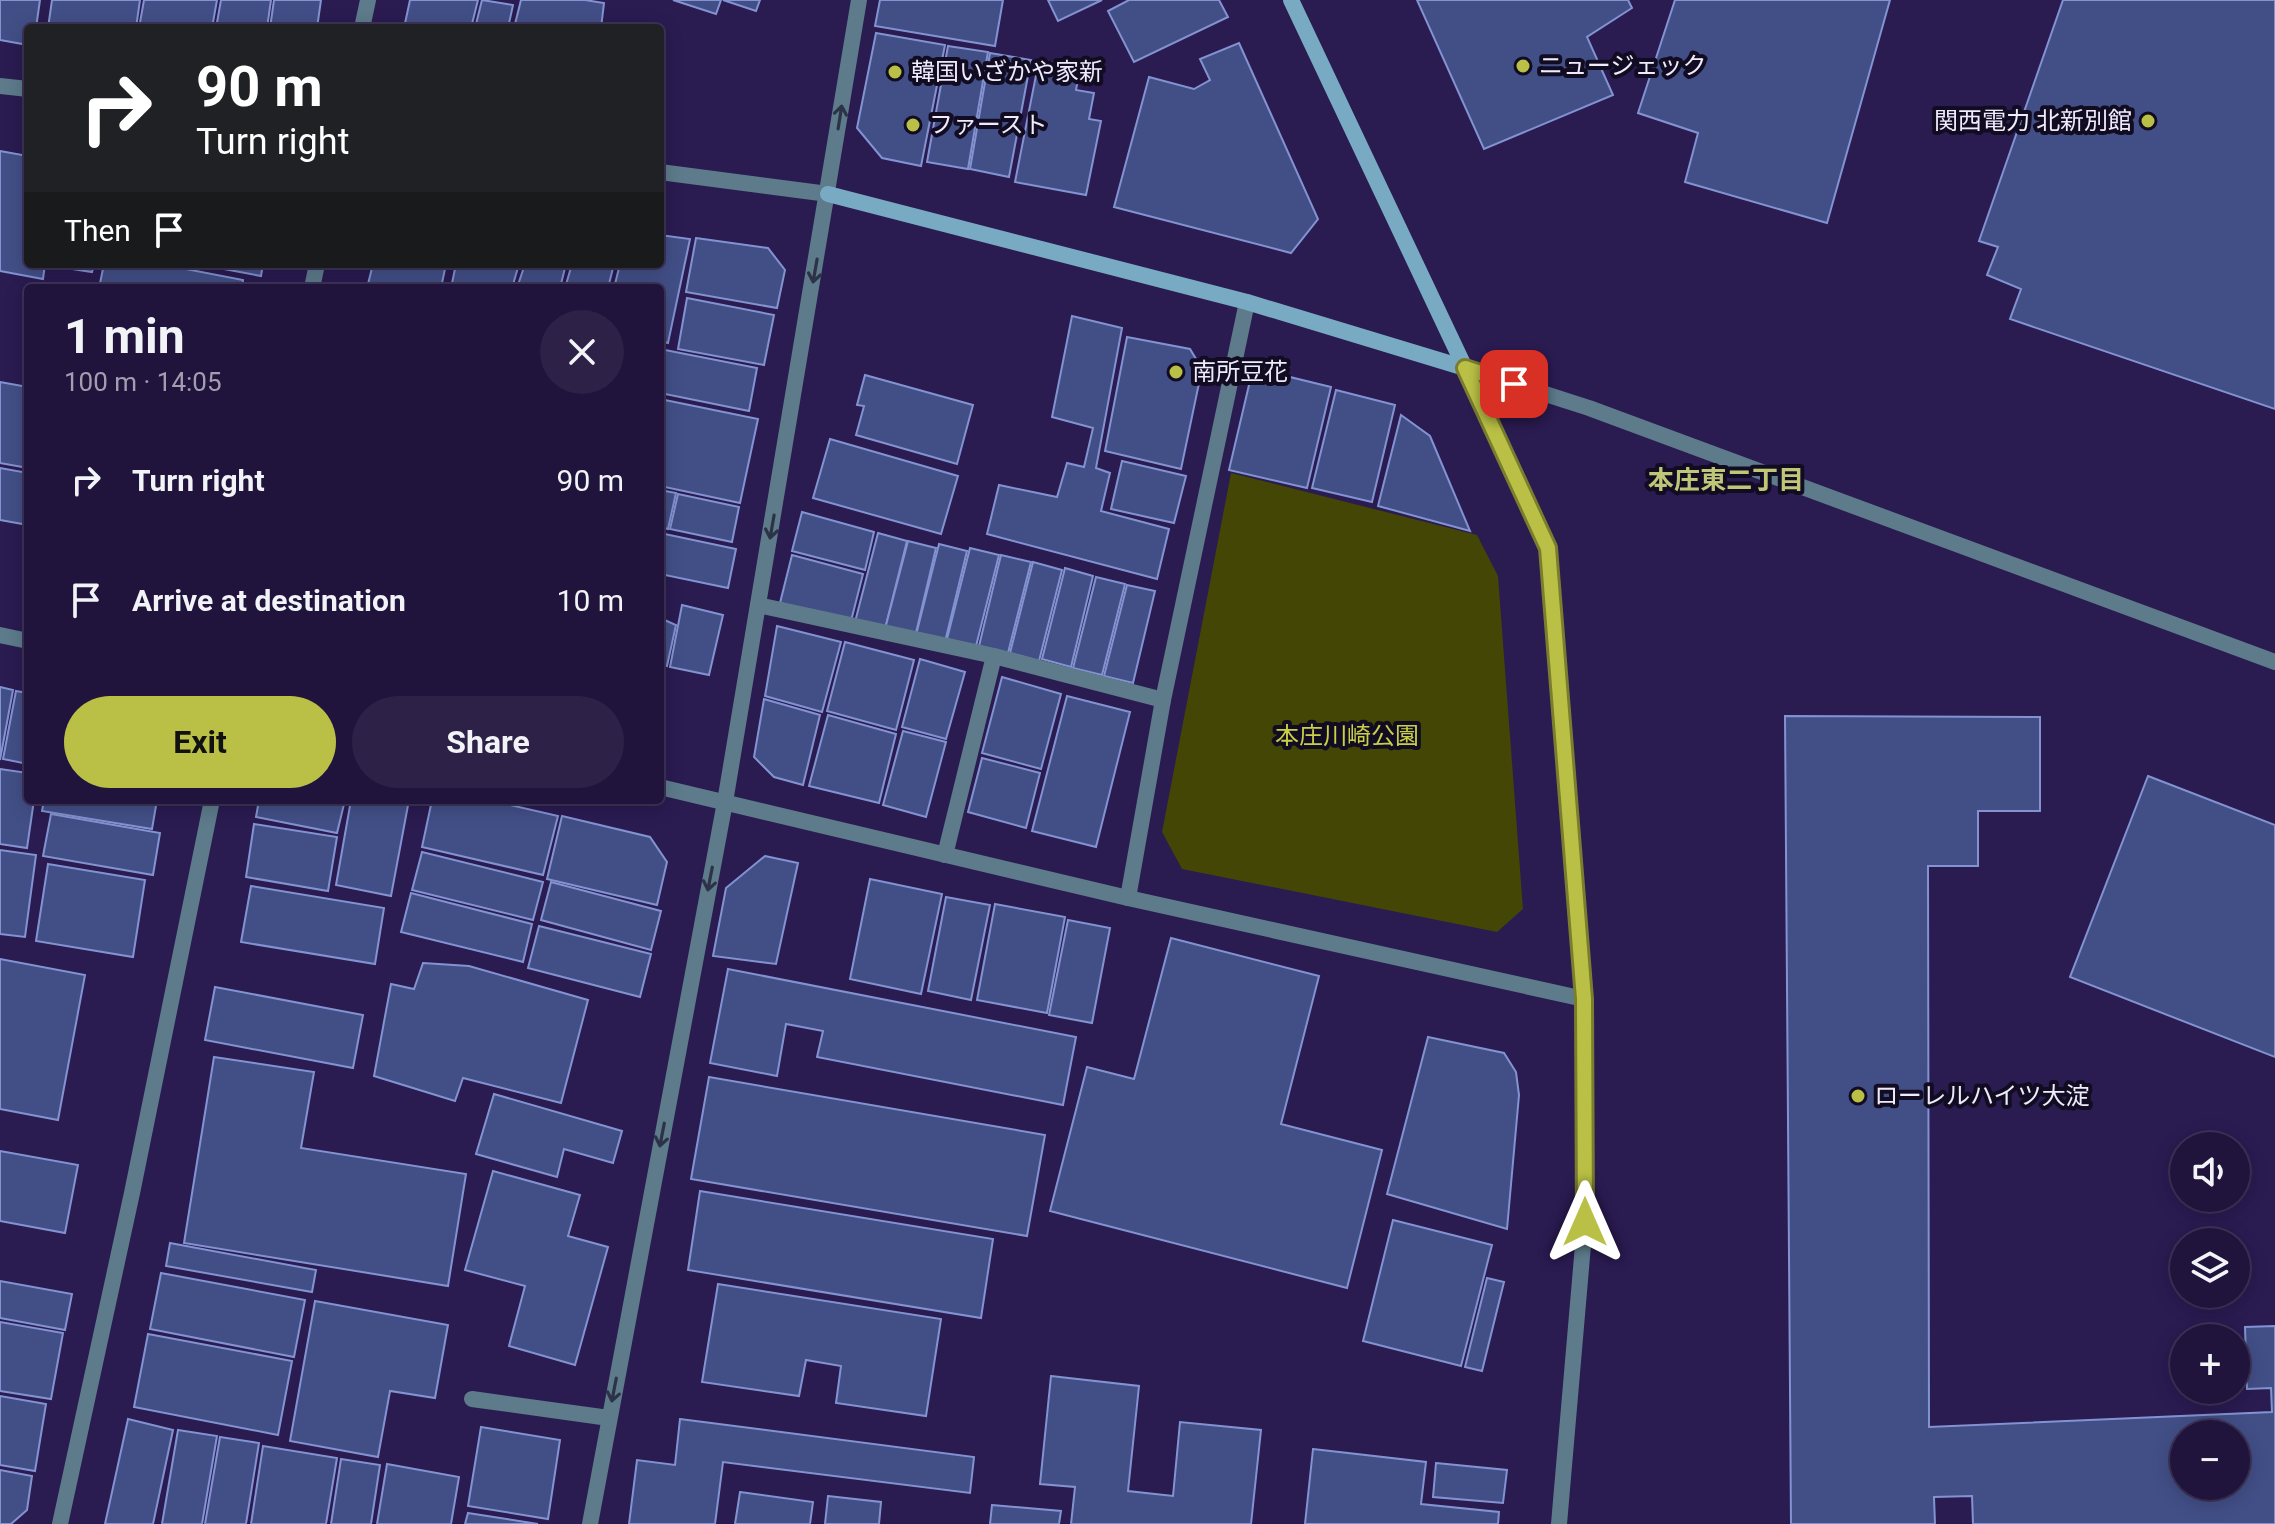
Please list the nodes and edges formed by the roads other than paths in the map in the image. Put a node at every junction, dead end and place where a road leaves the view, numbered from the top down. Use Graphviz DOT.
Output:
graph roads {
  1 [pos="368,0"];
  2 [pos="859,0"];
  3 [pos="1291,0"];
  4 [pos="363,24"];
  5 [pos="0,86"];
  6 [pos="24,89"];
  7 [pos="664,173"];
  8 [pos="828,194"];
  9 [pos="1247,302"];
  10 [pos="1465,368"];
  11 [pos="758,605"];
  12 [pos="0,635"];
  13 [pos="24,640"];
  14 [pos="994,656"];
  15 [pos="2275,662"];
  16 [pos="1163,700"];
  17 [pos="664,788"];
  18 [pos="725,802"];
  19 [pos="211,804"];
  20 [pos="945,855"];
  21 [pos="1128,898"];
  22 [pos="1584,999"];
  23 [pos="472,1399"];
  24 [pos="609,1418"];
  25 [pos="60,1524"];
  26 [pos="590,1524"];
  27 [pos="1559,1524"];
  1 -- 4 [label="street"];
  8 -- 2 [label="street, one-way"];
  3 -- 10 [label="street"];
  5 -- 6 [label="street"];
  7 -- 8 [label="street"];
  8 -- 9 [label="street"];
  8 -- 11 [label="street, one-way"];
  9 -- 10 [label="street"];
  9 -- 16 [label="street"];
  10 -- 15 [label="street"];
  10 -- 22 [label="street"];
  11 -- 14 [label="street"];
  11 -- 18 [label="street"];
  12 -- 13 [label="street"];
  14 -- 16 [label="street"];
  14 -- 20 [label="street"];
  16 -- 21 [label="street"];
  17 -- 18 [label="street"];
  18 -- 20 [label="street"];
  18 -- 24 [label="street, one-way"];
  19 -- 25 [label="street"];
  20 -- 21 [label="street"];
  21 -- 22 [label="street"];
  22 -- 27 [label="street"];
  23 -- 24 [label="street"];
  24 -- 26 [label="street"];
}
